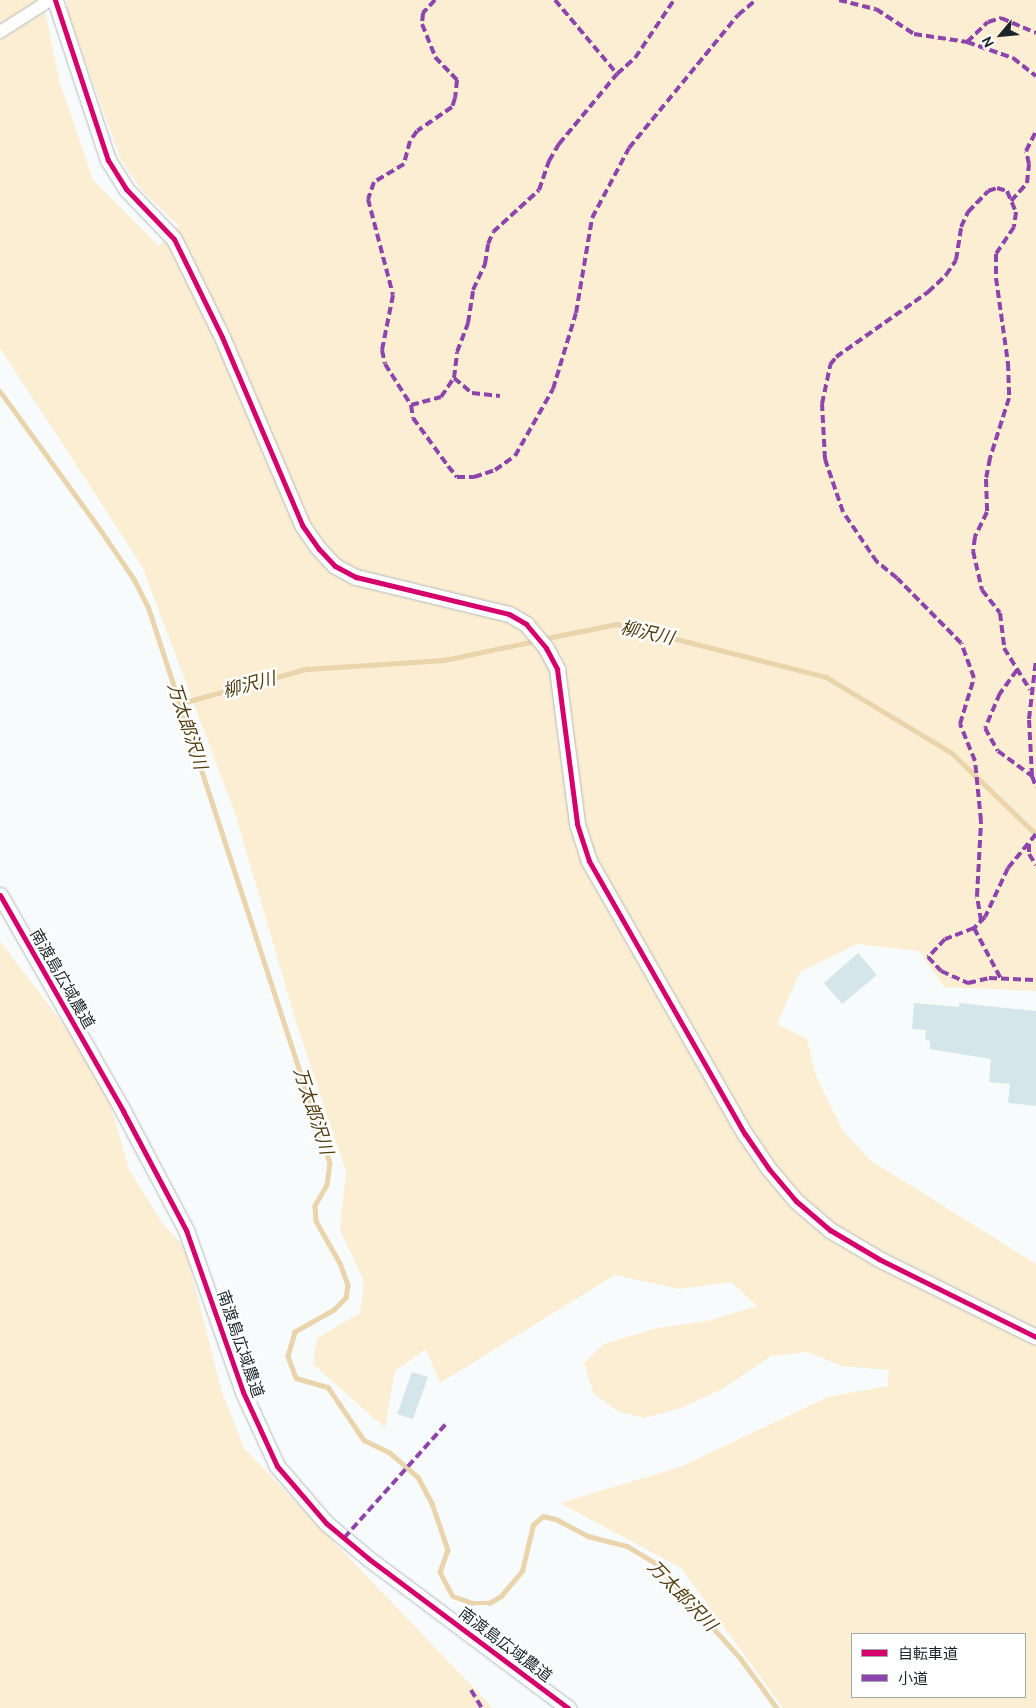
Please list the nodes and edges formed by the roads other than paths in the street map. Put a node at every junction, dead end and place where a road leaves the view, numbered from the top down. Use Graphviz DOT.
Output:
graph roads {
  1 [pos="50,0"];
  2 [pos="55,0"];
  3 [pos="0,32"];
  4 [pos="0,895"];
  5 [pos="1036,1337"];
  6 [pos="568,1708"];
  1 -- 3 [label="street"];
  2 -- 5 [label="street"];
  4 -- 6 [label="street, 南渡島広域農道"];
}
